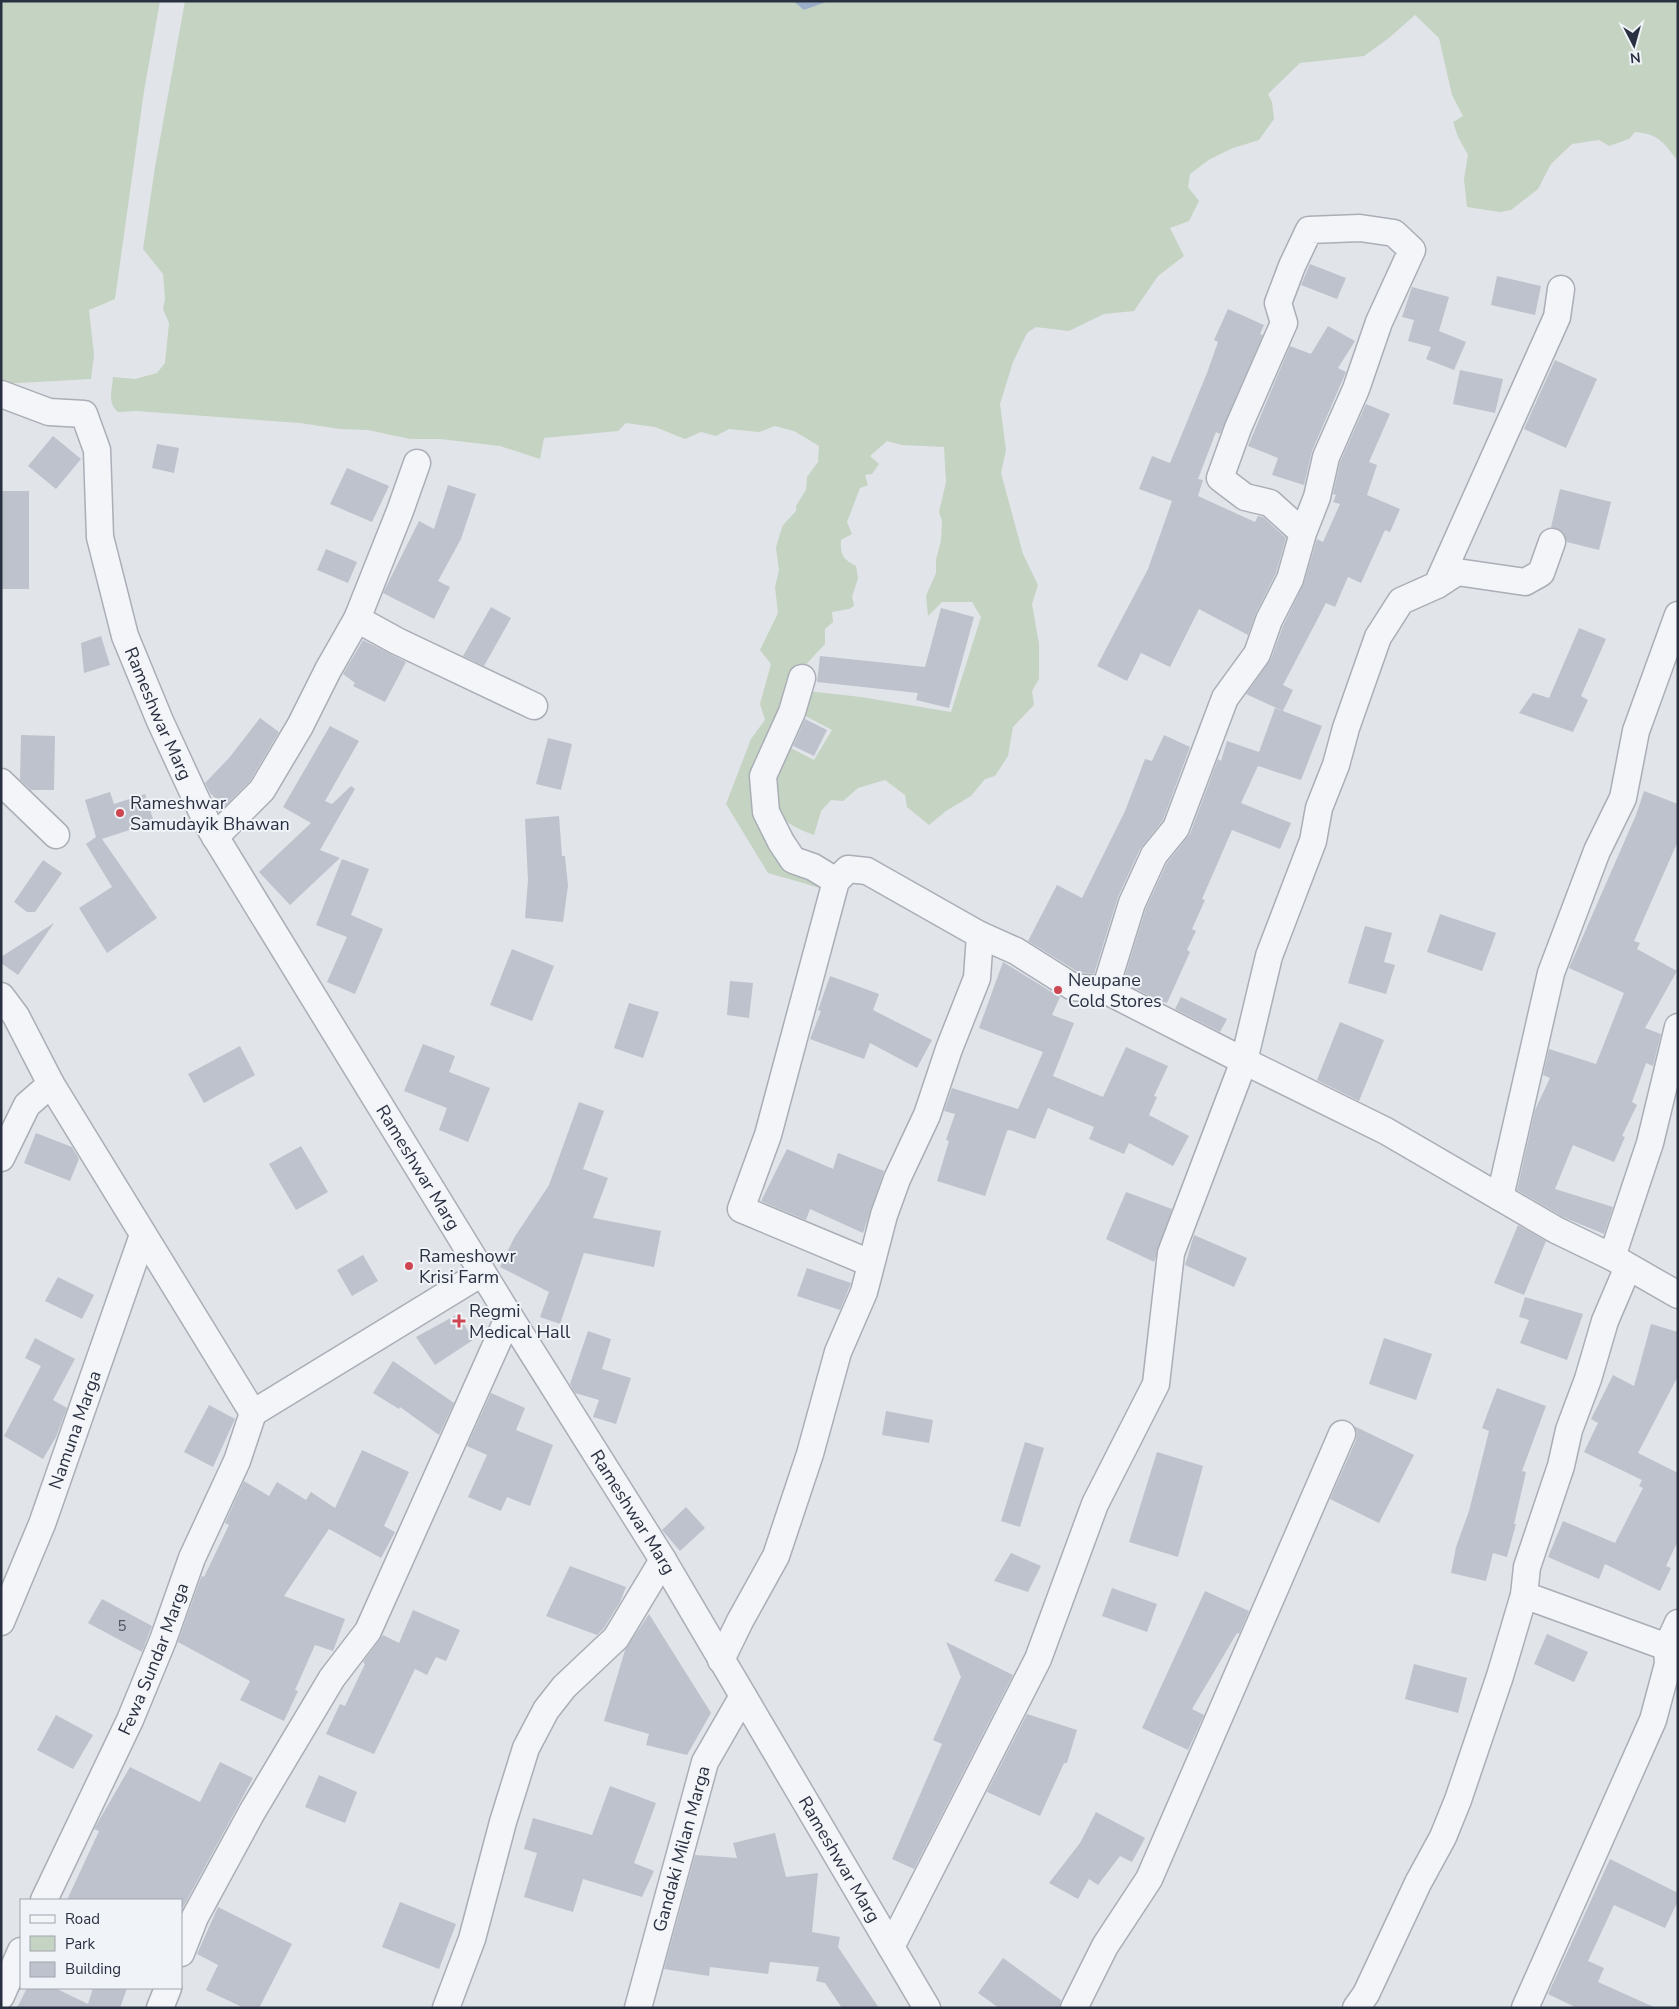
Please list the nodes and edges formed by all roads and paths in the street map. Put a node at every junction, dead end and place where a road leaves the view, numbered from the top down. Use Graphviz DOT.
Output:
graph roads {
  1 [pos="1561,289"];
  2 [pos="1,394"];
  3 [pos="417,463"];
  4 [pos="1303,533"];
  5 [pos="1552,542"];
  6 [pos="1437,586"];
  7 [pos="1678,616"];
  8 [pos="357,618"];
  9 [pos="802,678"];
  10 [pos="534,706"];
  11 [pos="1,782"];
  12 [pos="56,835"];
  13 [pos="215,837"];
  14 [pos="836,881"];
  15 [pos="980,935"];
  16 [pos="1105,990"];
  17 [pos="1,996"];
  18 [pos="1678,1027"];
  19 [pos="1244,1061"];
  20 [pos="51,1084"];
  21 [pos="1,1158"];
  22 [pos="1500,1197"];
  23 [pos="144,1235"];
  24 [pos="1620,1262"];
  25 [pos="870,1263"];
  26 [pos="482,1273"];
  27 [pos="1678,1295"];
  28 [pos="509,1316"];
  29 [pos="253,1413"];
  30 [pos="1342,1434"];
  31 [pos="663,1560"];
  32 [pos="1524,1594"];
  33 [pos="1,1622"];
  34 [pos="1678,1622"];
  35 [pos="1667,1647"];
  36 [pos="721,1660"];
  37 [pos="743,1696"];
  38 [pos="44,1899"];
  39 [pos="891,1946"];
  40 [pos="182,1950"];
  41 [pos="20,1953"];
  42 [pos="168,1989"];
  43 [pos="1,1996"];
  44 [pos="160,2008"];
  45 [pos="446,2008"];
  46 [pos="638,2008"];
  47 [pos="927,2008"];
  48 [pos="1074,2008"];
  49 [pos="1356,2008"];
  50 [pos="1525,2008"];
  1 -- 6 [label="street"];
  2 -- 13 [label="street, Rameshwar Marg"];
  3 -- 8 [label="street"];
  4 -- 4 [label="street"];
  4 -- 16 [label="street"];
  5 -- 6 [label="street"];
  6 -- 19 [label="street"];
  7 -- 22 [label="street"];
  8 -- 10 [label="street"];
  8 -- 13 [label="street"];
  9 -- 14 [label="street"];
  11 -- 12 [label="street"];
  13 -- 26 [label="street, Rameshwar Marg"];
  14 -- 15 [label="street"];
  14 -- 25 [label="street"];
  15 -- 16 [label="street"];
  15 -- 25 [label="street"];
  16 -- 19 [label="street"];
  17 -- 20 [label="street"];
  18 -- 24 [label="street"];
  19 -- 22 [label="street"];
  19 -- 39 [label="street"];
  20 -- 21 [label="street"];
  20 -- 23 [label="street"];
  22 -- 24 [label="street"];
  23 -- 29 [label="street"];
  23 -- 33 [label="street, Namuna Marga"];
  24 -- 27 [label="street"];
  24 -- 32 [label="street"];
  25 -- 36 [label="street"];
  26 -- 28 [label="street, Rameshwar Marg"];
  26 -- 29 [label="street"];
  28 -- 31 [label="street, Rameshwar Marg"];
  28 -- 40 [label="street"];
  29 -- 38 [label="street, Fewa Sundar Marga"];
  30 -- 48 [label="street"];
  31 -- 36 [label="street, Rameshwar Marg"];
  31 -- 45 [label="street"];
  32 -- 35 [label="street"];
  32 -- 49 [label="street"];
  34 -- 35 [label="street"];
  35 -- 50 [label="street"];
  36 -- 37 [label="street, Rameshwar Marg"];
  37 -- 39 [label="street, Rameshwar Marg"];
  37 -- 46 [label="street, Gandaki Milan Marga"];
  39 -- 47 [label="street, Rameshwar Marg"];
  41 -- 43 [label="street"];
  42 -- 44 [label="street"];
}
